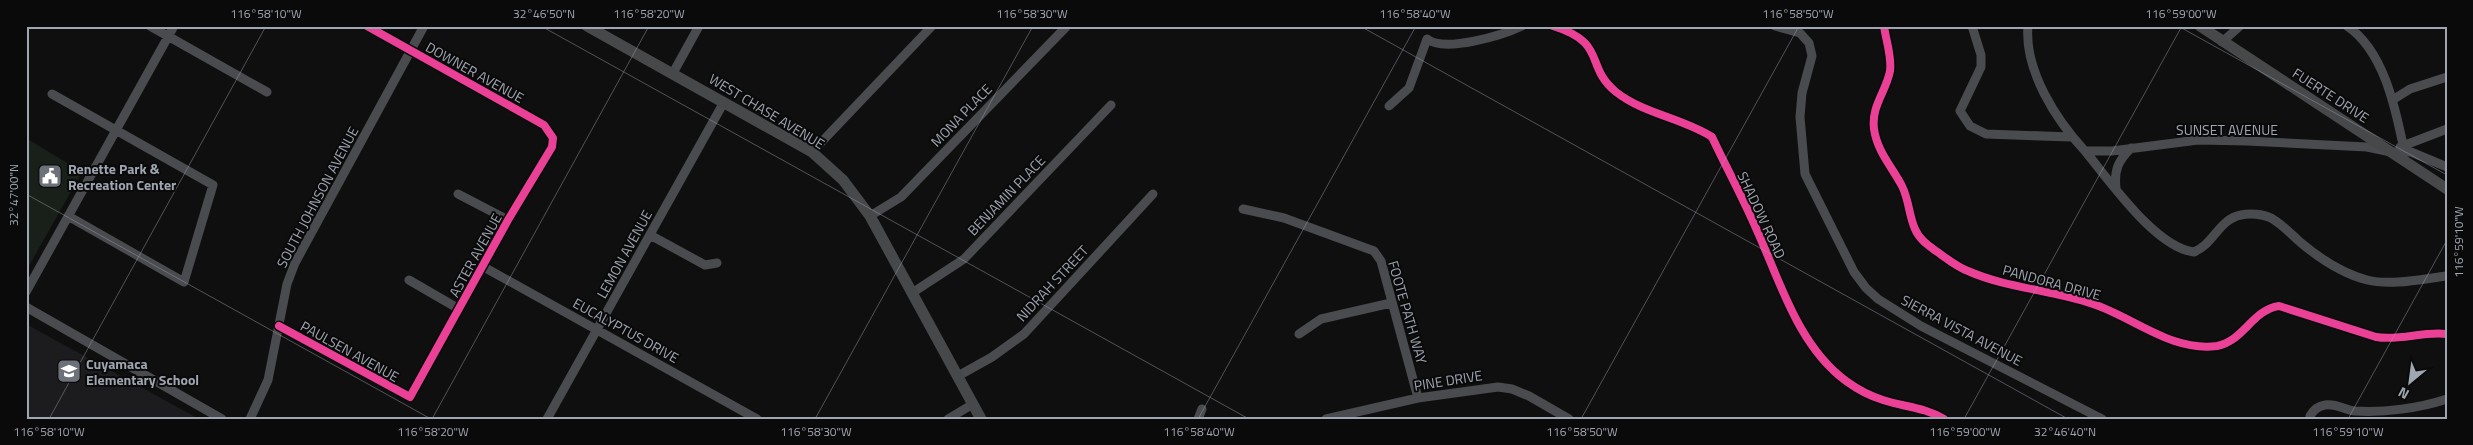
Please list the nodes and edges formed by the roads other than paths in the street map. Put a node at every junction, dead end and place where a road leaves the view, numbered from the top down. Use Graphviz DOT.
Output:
graph roads {
  1 [pos="150,26"];
  2 [pos="174,26"];
  3 [pos="367,26"];
  4 [pos="424,26"];
  5 [pos="588,26"];
  6 [pos="699,26"];
  7 [pos="932,26"];
  8 [pos="1522,26"];
  9 [pos="1553,26"];
  10 [pos="1775,26"];
  11 [pos="1884,26"];
  12 [pos="1972,26"];
  13 [pos="2028,26"];
  14 [pos="2200,26"];
  15 [pos="2240,26"];
  16 [pos="2347,26"];
  17 [pos="1066,27"];
  18 [pos="168,37"];
  19 [pos="2222,42"];
  20 [pos="411,50"];
  21 [pos="673,73"];
  22 [pos="2447,77"];
  23 [pos="268,92"];
  24 [pos="52,94"];
  25 [pos="2394,99"];
  26 [pos="724,102"];
  27 [pos="1111,105"];
  28 [pos="1390,106"];
  29 [pos="544,125"];
  30 [pos="2447,129"];
  31 [pos="116,130"];
  32 [pos="2071,136"];
  33 [pos="2403,145"];
  34 [pos="2131,148"];
  35 [pos="2085,151"];
  36 [pos="812,152"];
  37 [pos="2391,152"];
  38 [pos="2447,167"];
  39 [pos="2116,188"];
  40 [pos="2447,189"];
  41 [pos="458,194"];
  42 [pos="1153,194"];
  43 [pos="1244,209"];
  44 [pos="68,216"];
  45 [pos="870,216"];
  46 [pos="508,220"];
  47 [pos="650,235"];
  48 [pos="717,263"];
  49 [pos="482,266"];
  50 [pos="2442,276"];
  51 [pos="409,280"];
  52 [pos="26,292"];
  53 [pos="912,293"];
  54 [pos="1392,303"];
  55 [pos="26,307"];
  56 [pos="459,309"];
  57 [pos="279,326"];
  58 [pos="597,330"];
  59 [pos="1299,334"];
  60 [pos="2447,334"];
  61 [pos="958,376"];
  62 [pos="410,397"];
  63 [pos="1418,398"];
  64 [pos="2447,399"];
  65 [pos="973,404"];
  66 [pos="1202,409"];
  67 [pos="222,419"];
  68 [pos="250,419"];
  69 [pos="547,419"];
  70 [pos="757,419"];
  71 [pos="948,419"];
  72 [pos="981,419"];
  73 [pos="1198,419"];
  74 [pos="1326,419"];
  75 [pos="1569,419"];
  76 [pos="1944,419"];
  77 [pos="2102,419"];
  78 [pos="2310,419"];
  1 -- 18 [label="street"];
  2 -- 18 [label="street"];
  3 -- 20 [label="street, DOWNER AVENUE"];
  4 -- 20 [label="street, SOUTH JOHNSON AVENUE"];
  5 -- 21 [label="main road, WEST CHASE AVENUE"];
  6 -- 21 [label="street"];
  7 -- 36 [label="street"];
  8 -- 28 [label="street"];
  9 -- 76 [label="street, SHADOW ROAD"];
  10 -- 77 [label="street, SIERRA VISTA AVENUE"];
  11 -- 60 [label="street, PANDORA DRIVE"];
  12 -- 32 [label="street"];
  13 -- 32 [label="street"];
  14 -- 19 [label="main road, FUERTE DRIVE"];
  15 -- 19 [label="street"];
  16 -- 25 [label="street"];
  17 -- 45 [label="street, MONA PLACE"];
  18 -- 23 [label="street"];
  18 -- 31 [label="street"];
  19 -- 37 [label="main road, FUERTE DRIVE"];
  20 -- 29 [label="street, DOWNER AVENUE"];
  20 -- 57 [label="street, SOUTH JOHNSON AVENUE"];
  21 -- 26 [label="main road, WEST CHASE AVENUE"];
  22 -- 25 [label="street"];
  24 -- 31 [label="street"];
  25 -- 33 [label="street"];
  26 -- 36 [label="main road, WEST CHASE AVENUE"];
  26 -- 47 [label="street, LEMON AVENUE"];
  27 -- 53 [label="street, BENJAMIN PLACE"];
  29 -- 46 [label="street, ASTER AVENUE"];
  30 -- 33 [label="street"];
  31 -- 44 [label="street"];
  31 -- 44 [label="street"];
  32 -- 35 [label="street"];
  33 -- 37 [label="street"];
  34 -- 35 [label="street, SUNSET AVENUE"];
  34 -- 37 [label="street, SUNSET AVENUE"];
  34 -- 39 [label="street"];
  35 -- 39 [label="street"];
  36 -- 45 [label="main road, WEST CHASE AVENUE"];
  37 -- 38 [label="street, SUNSET AVENUE"];
  37 -- 40 [label="main road, FUERTE DRIVE"];
  39 -- 50 [label="street"];
  41 -- 46 [label="street"];
  42 -- 61 [label="street, NIDRAH STREET"];
  43 -- 54 [label="street, FOOTE PATH WAY"];
  44 -- 52 [label="street"];
  45 -- 53 [label="main road, WEST CHASE AVENUE"];
  46 -- 49 [label="street, ASTER AVENUE"];
  47 -- 48 [label="street"];
  47 -- 58 [label="street, LEMON AVENUE"];
  49 -- 56 [label="street, ASTER AVENUE"];
  49 -- 58 [label="street, EUCALYPTUS DRIVE"];
  51 -- 56 [label="street"];
  53 -- 61 [label="main road, WEST CHASE AVENUE"];
  54 -- 59 [label="street"];
  54 -- 63 [label="street, FOOTE PATH WAY"];
  55 -- 67 [label="street"];
  56 -- 62 [label="street, ASTER AVENUE"];
  57 -- 62 [label="street, PAULSEN AVENUE"];
  57 -- 68 [label="street, SOUTH JOHNSON AVENUE"];
  58 -- 69 [label="street, LEMON AVENUE"];
  58 -- 70 [label="street, EUCALYPTUS DRIVE"];
  61 -- 65 [label="main road, WEST CHASE AVENUE"];
  63 -- 74 [label="street, PINE DRIVE"];
  63 -- 75 [label="street, PINE DRIVE"];
  64 -- 78 [label="street"];
  65 -- 71 [label="street"];
  65 -- 72 [label="main road, WEST CHASE AVENUE"];
  66 -- 73 [label="street"];
}
